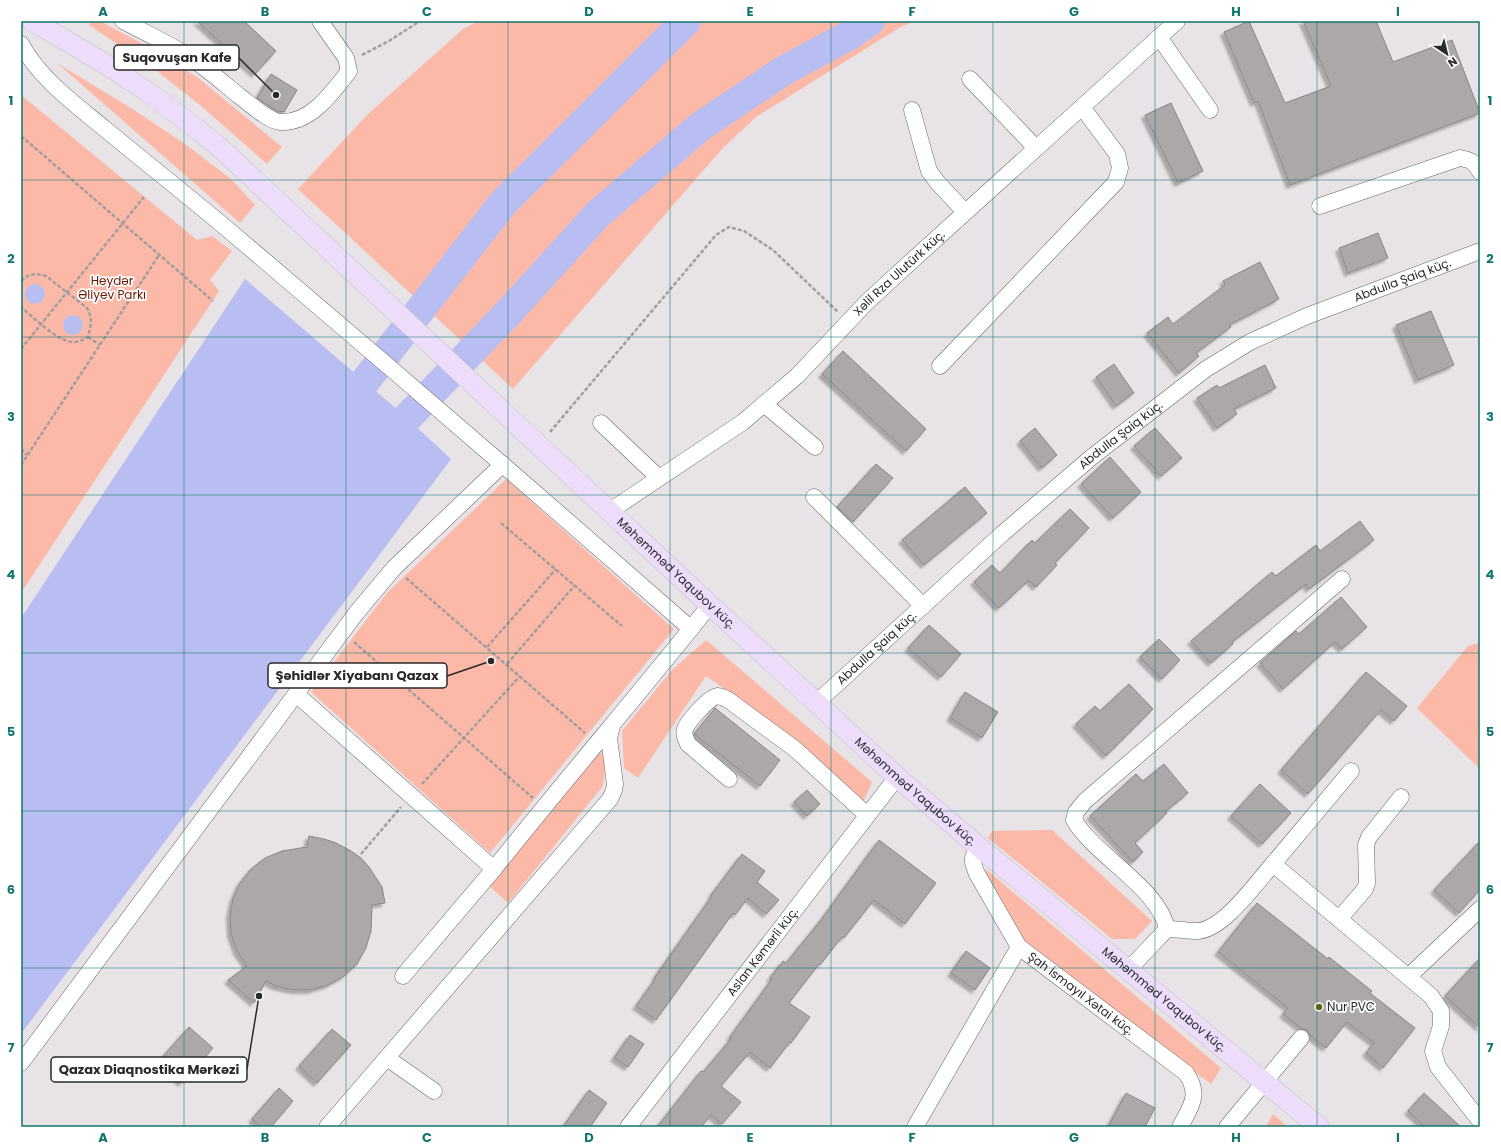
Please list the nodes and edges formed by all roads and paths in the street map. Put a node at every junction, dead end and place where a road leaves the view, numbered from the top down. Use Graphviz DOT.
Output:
graph roads {
  1 [pos="32,21"];
  2 [pos="123,21"];
  3 [pos="320,21"];
  4 [pos="420,21"];
  5 [pos="1177,21"];
  6 [pos="53,26"];
  7 [pos="1159,37"];
  8 [pos="21,44"];
  9 [pos="346,58"];
  10 [pos="970,79"];
  11 [pos="1082,107"];
  12 [pos="912,110"];
  13 [pos="1210,110"];
  14 [pos="21,136"];
  15 [pos="1036,148"];
  16 [pos="1480,172"];
  17 [pos="144,197"];
  18 [pos="1320,206"];
  19 [pos="965,212"];
  20 [pos="122,224"];
  21 [pos="1480,251"];
  22 [pos="159,255"];
  23 [pos="21,281"];
  24 [pos="67,293"];
  25 [pos="213,301"];
  26 [pos="21,307"];
  27 [pos="848,322"];
  28 [pos="42,324"];
  29 [pos="88,337"];
  30 [pos="100,345"];
  31 [pos="21,349"];
  32 [pos="940,366"];
  33 [pos="764,404"];
  34 [pos="601,423"];
  35 [pos="534,441"];
  36 [pos="814,447"];
  37 [pos="21,449"];
  38 [pos="28,455"];
  39 [pos="503,464"];
  40 [pos="21,465"];
  41 [pos="659,478"];
  42 [pos="814,497"];
  43 [pos="610,511"];
  44 [pos="502,523"];
  45 [pos="394,568"];
  46 [pos="556,569"];
  47 [pos="1342,579"];
  48 [pos="574,585"];
  49 [pos="710,605"];
  50 [pos="923,606"];
  51 [pos="622,626"];
  52 [pos="691,629"];
  53 [pos="343,632"];
  54 [pos="487,647"];
  55 [pos="507,664"];
  56 [pos="520,676"];
  57 [pos="296,694"];
  58 [pos="816,703"];
  59 [pos="612,726"];
  60 [pos="464,738"];
  61 [pos="598,743"];
  62 [pos="1351,771"];
  63 [pos="897,777"];
  64 [pos="729,779"];
  65 [pos="411,796"];
  66 [pos="1401,797"];
  67 [pos="544,807"];
  68 [pos="867,815"];
  69 [pos="979,848"];
  70 [pos="361,854"];
  71 [pos="1273,864"];
  72 [pos="494,869"];
  73 [pos="1480,909"];
  74 [pos="1339,919"];
  75 [pos="1167,929"];
  76 [pos="1019,947"];
  77 [pos="1129,969"];
  78 [pos="403,976"];
  79 [pos="1408,976"];
  80 [pos="1301,1038"];
  81 [pos="386,1058"];
  82 [pos="21,1063"];
  83 [pos="1264,1082"];
  84 [pos="434,1091"];
  85 [pos="1480,1121"];
  86 [pos="327,1127"];
  87 [pos="628,1127"];
  88 [pos="915,1127"];
  89 [pos="1180,1127"];
  90 [pos="1227,1127"];
  91 [pos="1319,1127"];
  1 -- 6 [label="main road, Məhəmməd Yaqubov küç."];
  2 -- 9 [label="street"];
  3 -- 9 [label="street"];
  4 -- 9 [label="path"];
  5 -- 7 [label="street, Xəlil Rza Ulutürk küç."];
  6 -- 35 [label="main road, Məhəmməd Yaqubov küç."];
  7 -- 11 [label="street, Xəlil Rza Ulutürk küç."];
  7 -- 13 [label="street"];
  8 -- 39 [label="street"];
  10 -- 15 [label="street"];
  11 -- 15 [label="street, Xəlil Rza Ulutürk küç."];
  11 -- 32 [label="street"];
  12 -- 19 [label="street"];
  14 -- 20 [label="path"];
  15 -- 19 [label="street, Xəlil Rza Ulutürk küç."];
  16 -- 18 [label="street"];
  17 -- 20 [label="path"];
  19 -- 27 [label="street, Xəlil Rza Ulutürk küç."];
  20 -- 22 [label="path"];
  20 -- 24 [label="path"];
  21 -- 50 [label="street, Abdulla Şaiq küç."];
  22 -- 25 [label="path"];
  22 -- 30 [label="path"];
  23 -- 24 [label="path"];
  24 -- 28 [label="path"];
  24 -- 29 [label="path"];
  26 -- 28 [label="path"];
  27 -- 33 [label="street, Xəlil Rza Ulutürk küç."];
  27 -- 35 [label="path"];
  28 -- 29 [label="path"];
  28 -- 31 [label="path"];
  29 -- 30 [label="path"];
  30 -- 38 [label="path"];
  33 -- 36 [label="street"];
  33 -- 41 [label="street, Xəlil Rza Ulutürk küç."];
  34 -- 41 [label="street"];
  35 -- 43 [label="main road, Məhəmməd Yaqubov küç."];
  37 -- 38 [label="path"];
  38 -- 40 [label="path"];
  39 -- 45 [label="street"];
  39 -- 52 [label="street"];
  41 -- 43 [label="street, Xəlil Rza Ulutürk küç."];
  42 -- 50 [label="street"];
  43 -- 49 [label="main road, Məhəmməd Yaqubov küç."];
  44 -- 46 [label="path"];
  45 -- 53 [label="street"];
  45 -- 54 [label="path"];
  46 -- 48 [label="path"];
  46 -- 54 [label="path"];
  47 -- 75 [label="street"];
  48 -- 51 [label="path"];
  48 -- 55 [label="path"];
  49 -- 52 [label="street"];
  49 -- 58 [label="main road, Məhəmməd Yaqubov küç."];
  50 -- 58 [label="street, Abdulla Şaiq küç."];
  52 -- 59 [label="street"];
  53 -- 57 [label="street"];
  53 -- 60 [label="path"];
  54 -- 55 [label="path"];
  55 -- 56 [label="path"];
  56 -- 60 [label="path"];
  56 -- 61 [label="path"];
  57 -- 65 [label="street"];
  57 -- 82 [label="street"];
  58 -- 63 [label="main road, Məhəmməd Yaqubov küç."];
  59 -- 61 [label="street"];
  59 -- 81 [label="street"];
  60 -- 65 [label="path"];
  60 -- 67 [label="path"];
  61 -- 67 [label="street"];
  62 -- 71 [label="street"];
  63 -- 68 [label="street, Aslan Kəmərli küç."];
  63 -- 69 [label="main road, Məhəmməd Yaqubov küç."];
  64 -- 68 [label="street"];
  65 -- 70 [label="path"];
  65 -- 72 [label="street"];
  66 -- 74 [label="street"];
  67 -- 72 [label="street"];
  68 -- 87 [label="street, Aslan Kəmərli küç."];
  69 -- 76 [label="street, Şah İsmayıl Xətai küç."];
  69 -- 77 [label="main road, Məhəmməd Yaqubov küç."];
  71 -- 74 [label="street"];
  71 -- 75 [label="street"];
  72 -- 78 [label="street"];
  73 -- 79 [label="street"];
  74 -- 79 [label="street"];
  75 -- 77 [label="street"];
  76 -- 88 [label="street"];
  76 -- 89 [label="street, Şah İsmayıl Xətai küç."];
  77 -- 83 [label="main road, Məhəmməd Yaqubov küç."];
  79 -- 85 [label="street"];
  80 -- 83 [label="street"];
  81 -- 84 [label="street"];
  81 -- 86 [label="street"];
  83 -- 90 [label="street"];
  83 -- 91 [label="main road, Məhəmməd Yaqubov küç."];
}
